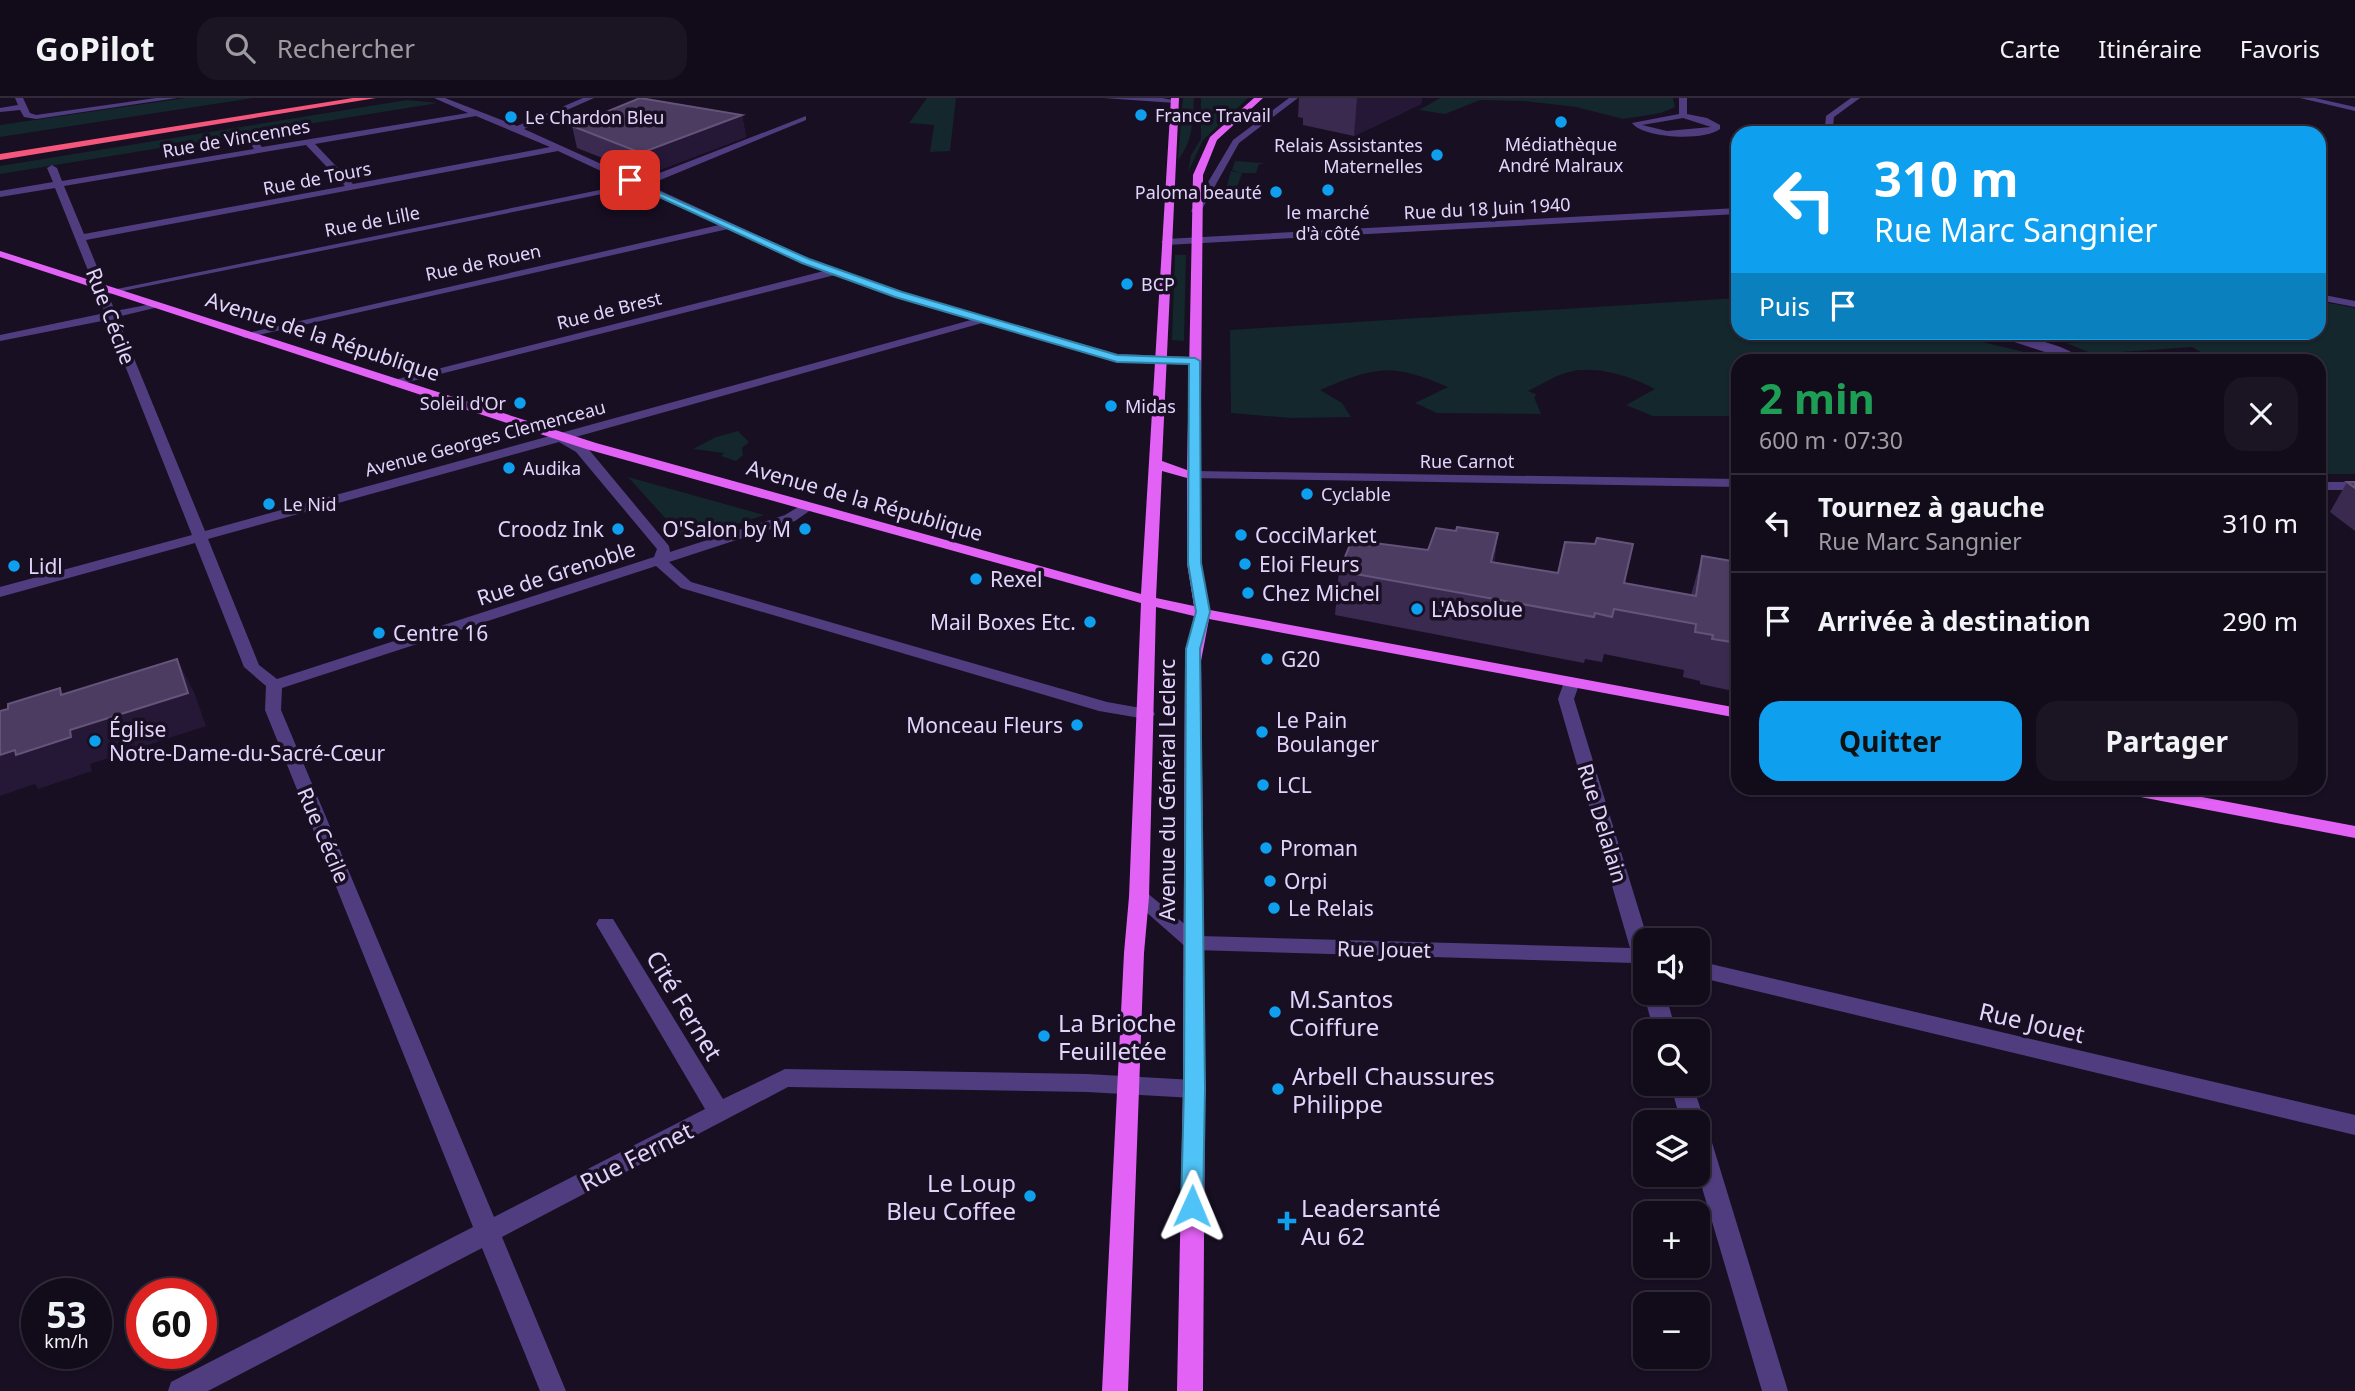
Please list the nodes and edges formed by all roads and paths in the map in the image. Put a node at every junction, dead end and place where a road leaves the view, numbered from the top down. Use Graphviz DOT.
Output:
graph roads {
  1 [pos="173,98"];
  2 [pos="305,98"];
  3 [pos="371,98"];
  4 [pos="438,98"];
  5 [pos="590,98"];
  6 [pos="1107,98"];
  7 [pos="1259,98"];
  8 [pos="1294,98"];
  9 [pos="1683,98"];
  10 [pos="1856,98"];
  11 [pos="2304,98"];
  12 [pos="1175,99"];
  13 [pos="20,102"];
  14 [pos="2355,109"];
  15 [pos="0,110"];
  16 [pos="477,114"];
  17 [pos="1683,116"];
  18 [pos="803,118"];
  19 [pos="1829,126"];
  20 [pos="517,129"];
  21 [pos="247,134"];
  22 [pos="308,142"];
  23 [pos="0,146"];
  24 [pos="560,148"];
  25 [pos="260,150"];
  26 [pos="0,157"];
  27 [pos="52,168"];
  28 [pos="60,184"];
  29 [pos="640,184"];
  30 [pos="351,187"];
  31 [pos="0,194"];
  32 [pos="1196,211"];
  33 [pos="1731,213"];
  34 [pos="729,226"];
  35 [pos="81,238"];
  36 [pos="1197,241"];
  37 [pos="1166,242"];
  38 [pos="0,254"];
  39 [pos="835,272"];
  40 [pos="106,290"];
  41 [pos="2326,298"];
  42 [pos="2355,304"];
  43 [pos="157,306"];
  44 [pos="109,316"];
  45 [pos="980,319"];
  46 [pos="245,335"];
  47 [pos="0,338"];
  48 [pos="2021,340"];
  49 [pos="2062,354"];
  50 [pos="1160,361"];
  51 [pos="1195,361"];
  52 [pos="392,382"];
  53 [pos="559,436"];
  54 [pos="1156,463"];
  55 [pos="1195,475"];
  56 [pos="1731,482"];
  57 [pos="2326,486"];
  58 [pos="2355,486"];
  59 [pos="808,507"];
  60 [pos="200,537"];
  61 [pos="660,562"];
  62 [pos="0,592"];
  63 [pos="1149,601"];
  64 [pos="1203,612"];
  65 [pos="1572,682"];
  66 [pos="274,685"];
  67 [pos="1731,712"];
  68 [pos="1146,714"];
  69 [pos="2162,795"];
  70 [pos="2355,832"];
  71 [pos="1139,897"];
  72 [pos="606,924"];
  73 [pos="1635,928"];
  74 [pos="1194,943"];
  75 [pos="1633,959"];
  76 [pos="1710,972"];
  77 [pos="1129,1085"];
  78 [pos="1194,1089"];
  79 [pos="720,1114"];
  80 [pos="2355,1125"];
  81 [pos="1710,1176"];
  82 [pos="488,1231"];
  83 [pos="181,1391"];
  84 [pos="553,1391"];
  85 [pos="1115,1391"];
  86 [pos="1190,1391"];
  87 [pos="1775,1391"];
  1 -- 13 [label="street"];
  2 -- 23 [label="highway"];
  3 -- 26 [label="highway"];
  4 -- 16 [label="street"];
  5 -- 20 [label="street"];
  6 -- 12 [label="street"];
  7 -- 32 [label="main road, Avenue du Général Leclerc"];
  8 -- 32 [label="street"];
  9 -- 17 [label="street"];
  10 -- 19 [label="street"];
  11 -- 14 [label="street"];
  12 -- 37 [label="main road, Avenue du Général Leclerc"];
  13 -- 15 [label="street"];
  16 -- 20 [label="street"];
  16 -- 22 [label="street, Rue de Vincennes"];
  17 -- 17 [label="street"];
  18 -- 29 [label="street, Rue de Lille"];
  20 -- 24 [label="street"];
  21 -- 25 [label="street"];
  22 -- 25 [label="street, Rue de Vincennes"];
  22 -- 30 [label="street"];
  24 -- 29 [label="street"];
  24 -- 30 [label="street, Rue de Tours"];
  25 -- 28 [label="street, Rue de Vincennes"];
  27 -- 28 [label="street, Rue Cécile"];
  28 -- 31 [label="street, Rue de Vincennes"];
  28 -- 35 [label="street, Rue Cécile"];
  29 -- 34 [label="street"];
  29 -- 40 [label="street, Rue de Lille"];
  30 -- 35 [label="street, Rue de Tours"];
  32 -- 36 [label="main road, Avenue du Général Leclerc"];
  33 -- 36 [label="street, Rue du 18 Juin 1940"];
  34 -- 39 [label="street"];
  34 -- 46 [label="street, Rue de Rouen"];
  35 -- 40 [label="street, Rue Cécile"];
  36 -- 37 [label="street, Rue du 18 Juin 1940"];
  36 -- 51 [label="main road, Avenue du Général Leclerc"];
  37 -- 50 [label="main road, Avenue du Général Leclerc"];
  38 -- 40 [label="main road, Avenue de la République"];
  39 -- 45 [label="street"];
  39 -- 52 [label="street, Rue de Brest"];
  40 -- 43 [label="main road, Avenue de la République"];
  40 -- 44 [label="street, Rue Cécile"];
  41 -- 42 [label="street"];
  43 -- 44 [label="street"];
  43 -- 46 [label="main road, Avenue de la République"];
  44 -- 47 [label="street"];
  44 -- 60 [label="street, Rue Cécile"];
  45 -- 50 [label="street"];
  45 -- 53 [label="street, Avenue Georges Clemenceau"];
  46 -- 52 [label="main road, Avenue de la République"];
  48 -- 49 [label="street"];
  50 -- 51 [label="street"];
  50 -- 54 [label="main road, Avenue du Général Leclerc"];
  51 -- 55 [label="main road, Avenue du Général Leclerc"];
  52 -- 53 [label="main road, Avenue de la République"];
  53 -- 59 [label="main road, Avenue de la République"];
  53 -- 60 [label="street, Avenue Georges Clemenceau"];
  53 -- 61 [label="street"];
  54 -- 55 [label="main road"];
  54 -- 63 [label="main road, Avenue du Général Leclerc"];
  55 -- 56 [label="street, Rue Carnot"];
  55 -- 64 [label="main road, Avenue du Général Leclerc"];
  57 -- 58 [label="street"];
  59 -- 61 [label="street, Rue de Grenoble"];
  59 -- 63 [label="main road, Avenue de la République"];
  60 -- 62 [label="street, Avenue Georges Clemenceau"];
  60 -- 66 [label="street, Rue Cécile"];
  61 -- 66 [label="street, Rue de Grenoble"];
  61 -- 68 [label="street"];
  63 -- 64 [label="main road, Avenue de la République"];
  63 -- 68 [label="main road, Avenue du Général Leclerc"];
  64 -- 65 [label="main road, Avenue de la République"];
  64 -- 74 [label="main road, Avenue du Général Leclerc"];
  65 -- 67 [label="main road, Avenue de la République"];
  65 -- 73 [label="street, Rue Delalain"];
  66 -- 82 [label="street, Rue Cécile"];
  68 -- 71 [label="main road, Avenue du Général Leclerc"];
  69 -- 70 [label="main road"];
  71 -- 74 [label="street"];
  71 -- 77 [label="main road, Avenue du Général Leclerc"];
  72 -- 79 [label="street, Cité Fernet"];
  74 -- 75 [label="street, Rue Jouet"];
  74 -- 78 [label="main road, Avenue du Général Leclerc"];
  76 -- 80 [label="street, Rue Jouet"];
  77 -- 78 [label="street"];
  77 -- 79 [label="street, Rue Fernet"];
  77 -- 85 [label="main road, Avenue du Général Leclerc"];
  78 -- 86 [label="main road, Avenue du Général Leclerc"];
  79 -- 82 [label="street, Rue Fernet"];
  81 -- 87 [label="street"];
  82 -- 83 [label="street, Rue Fernet"];
  82 -- 84 [label="street, Rue Cécile"];
}
